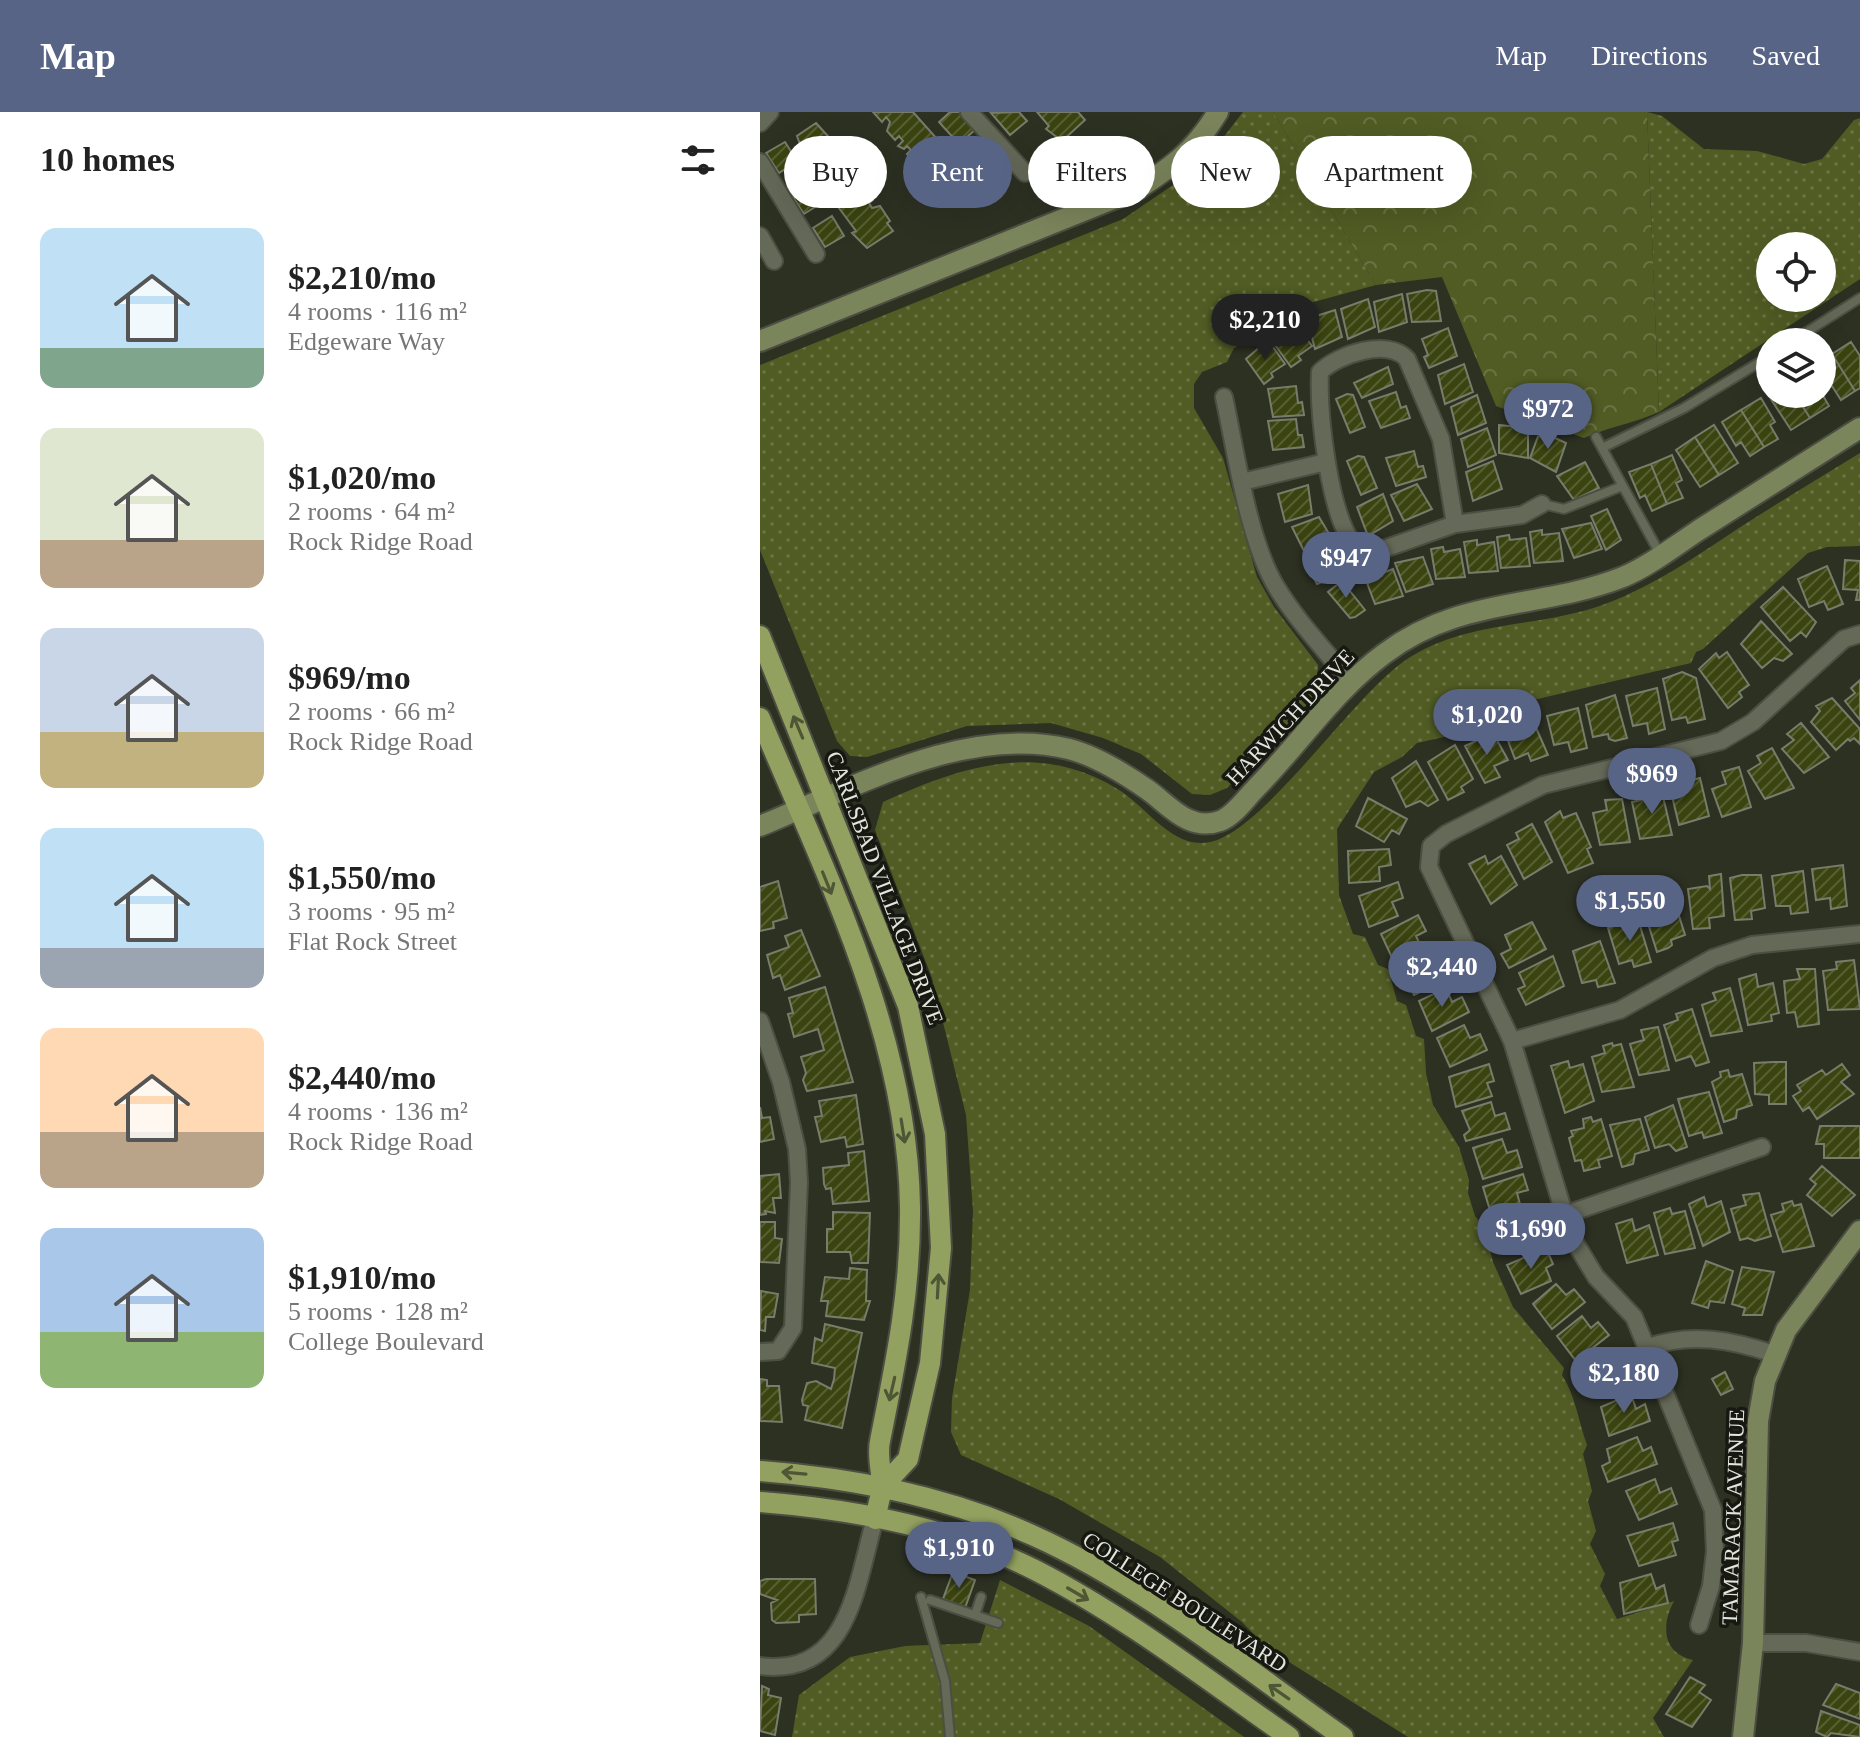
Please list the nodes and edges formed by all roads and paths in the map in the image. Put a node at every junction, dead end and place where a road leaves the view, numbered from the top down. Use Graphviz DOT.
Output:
graph roads {
  1 [pos="770,112"];
  2 [pos="969,112"];
  3 [pos="1218,112"];
  4 [pos="760,123"];
  5 [pos="763,173"];
  6 [pos="1025,173"];
  7 [pos="760,236"];
  8 [pos="816,254"];
  9 [pos="774,261"];
  10 [pos="1860,298"];
  11 [pos="1813,328"];
  12 [pos="760,341"];
  13 [pos="1756,364"];
  14 [pos="1224,397"];
  15 [pos="1860,428"];
  16 [pos="1596,437"];
  17 [pos="1602,448"];
  18 [pos="1326,462"];
  19 [pos="1242,482"];
  20 [pos="1620,487"];
  21 [pos="1542,504"];
  22 [pos="1455,524"];
  23 [pos="1661,554"];
  24 [pos="1860,634"];
  25 [pos="760,636"];
  26 [pos="1350,681"];
  27 [pos="760,718"];
  28 [pos="828,799"];
  29 [pos="799,810"];
  30 [pos="760,826"];
  31 [pos="1860,934"];
  32 [pos="760,1021"];
  33 [pos="1512,1041"];
  34 [pos="1762,1147"];
  35 [pos="1564,1215"];
  36 [pos="1860,1231"];
  37 [pos="1649,1347"];
  38 [pos="760,1352"];
  39 [pos="1774,1354"];
  40 [pos="760,1471"];
  41 [pos="882,1487"];
  42 [pos="760,1502"];
  43 [pos="875,1519"];
  44 [pos="981,1597"];
  45 [pos="975,1615"];
  46 [pos="998,1623"];
  47 [pos="1699,1625"];
  48 [pos="1753,1643"];
  49 [pos="1860,1652"];
  50 [pos="760,1666"];
  51 [pos="950,1737"];
  52 [pos="1289,1737"];
  53 [pos="1343,1737"];
  54 [pos="1743,1737"];
  1 -- 4 [label="street"];
  2 -- 6 [label="street"];
  3 -- 12 [label="street"];
  5 -- 8 [label="street"];
  7 -- 9 [label="street"];
  10 -- 11 [label="lane"];
  13 -- 17 [label="lane"];
  14 -- 19 [label="street"];
  15 -- 23 [label="street, HARWICH DRIVE"];
  16 -- 17 [label="lane"];
  17 -- 20 [label="lane"];
  18 -- 19 [label="street"];
  18 -- 22 [label="street"];
  18 -- 22 [label="street"];
  19 -- 26 [label="street"];
  20 -- 21 [label="lane"];
  20 -- 23 [label="lane"];
  21 -- 22 [label="street"];
  23 -- 26 [label="street, HARWICH DRIVE"];
  24 -- 33 [label="street"];
  28 -- 25 [label="main road, CARLSBAD VILLAGE DRIVE, one-way"];
  26 -- 28 [label="street, HARWICH DRIVE"];
  27 -- 29 [label="main road, CARLSBAD VILLAGE DRIVE"];
  28 -- 29 [label="street"];
  41 -- 28 [label="main road, CARLSBAD VILLAGE DRIVE, one-way"];
  29 -- 30 [label="street"];
  29 -- 41 [label="main road, CARLSBAD VILLAGE DRIVE, one-way"];
  31 -- 33 [label="street"];
  32 -- 38 [label="street"];
  33 -- 35 [label="street"];
  34 -- 35 [label="street"];
  35 -- 37 [label="street"];
  36 -- 39 [label="street, TAMARACK AVENUE"];
  37 -- 39 [label="street"];
  37 -- 47 [label="street"];
  39 -- 48 [label="street, TAMARACK AVENUE"];
  41 -- 40 [label="main road, COLLEGE BOULEVARD, one-way"];
  41 -- 43 [label="main road, CARLSBAD VILLAGE DRIVE"];
  53 -- 41 [label="main road, COLLEGE BOULEVARD, one-way"];
  42 -- 43 [label="main road"];
  43 -- 50 [label="street"];
  43 -- 52 [label="main road, one-way"];
  44 -- 45 [label="lane"];
  45 -- 46 [label="lane"];
  45 -- 51 [label="lane"];
  48 -- 49 [label="street"];
  48 -- 54 [label="street, TAMARACK AVENUE"];
}
